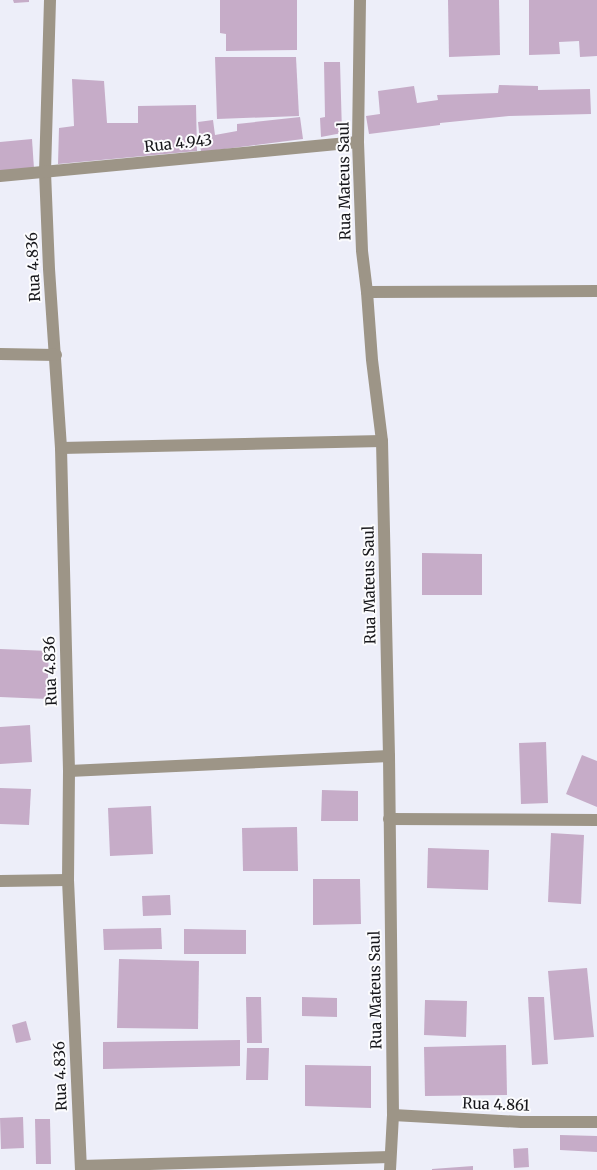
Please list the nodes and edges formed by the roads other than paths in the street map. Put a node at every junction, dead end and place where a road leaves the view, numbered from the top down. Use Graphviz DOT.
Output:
graph roads {
  1 [pos="50,0"];
  2 [pos="360,0"];
  3 [pos="358,142"];
  4 [pos="45,172"];
  5 [pos="0,176"];
  6 [pos="597,291"];
  7 [pos="368,292"];
  8 [pos="0,354"];
  9 [pos="56,355"];
  10 [pos="382,441"];
  11 [pos="60,448"];
  12 [pos="389,756"];
  13 [pos="69,771"];
  14 [pos="389,819"];
  15 [pos="597,820"];
  16 [pos="68,880"];
  17 [pos="0,881"];
  18 [pos="393,1115"];
  19 [pos="597,1122"];
  20 [pos="390,1157"];
  21 [pos="81,1168"];
  22 [pos="390,1170"];
  1 -- 4 [label="street, Rua 4.836"];
  2 -- 3 [label="street, Rua Mateus Saul"];
  3 -- 4 [label="street, Rua 4.943"];
  3 -- 7 [label="street, Rua Mateus Saul"];
  4 -- 5 [label="street, Rua 4.943"];
  4 -- 9 [label="street, Rua 4.836"];
  6 -- 7 [label="street"];
  7 -- 10 [label="street, Rua Mateus Saul"];
  8 -- 9 [label="street"];
  9 -- 11 [label="street, Rua 4.836"];
  10 -- 11 [label="street"];
  10 -- 12 [label="street, Rua Mateus Saul"];
  11 -- 13 [label="street, Rua 4.836"];
  12 -- 13 [label="street"];
  12 -- 14 [label="street, Rua Mateus Saul"];
  13 -- 16 [label="street, Rua 4.836"];
  14 -- 15 [label="street"];
  14 -- 18 [label="street, Rua Mateus Saul"];
  16 -- 17 [label="street"];
  16 -- 21 [label="street, Rua 4.836"];
  18 -- 19 [label="street, Rua 4.861"];
  18 -- 20 [label="street, Rua Mateus Saul"];
  20 -- 21 [label="street"];
  20 -- 22 [label="street, Rua Mateus Saul"];
}
